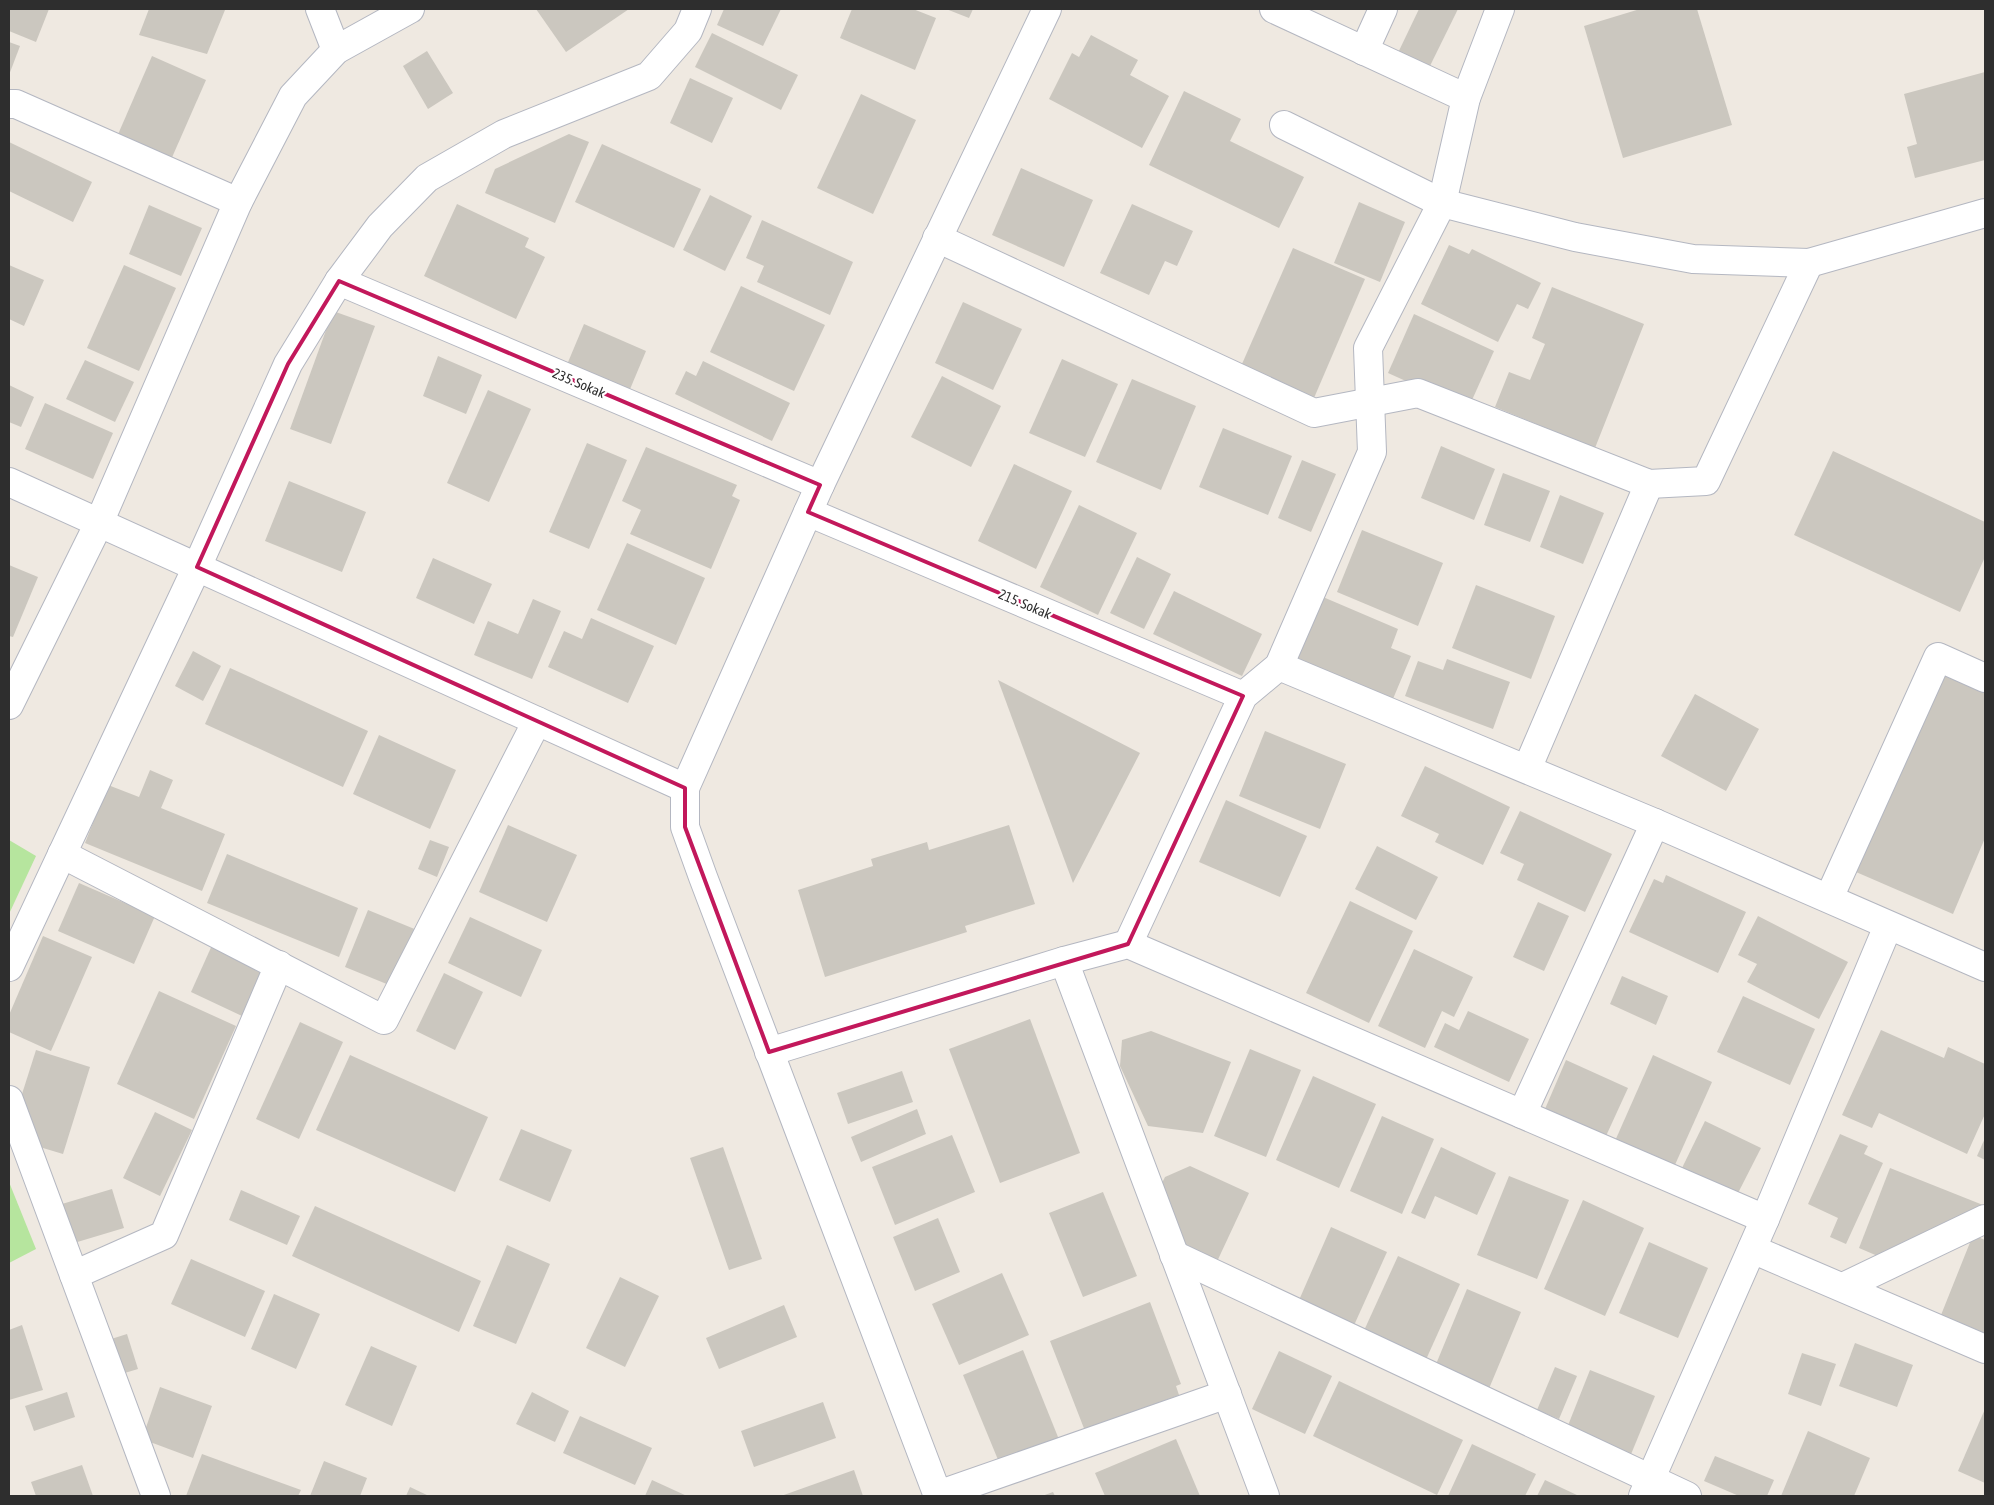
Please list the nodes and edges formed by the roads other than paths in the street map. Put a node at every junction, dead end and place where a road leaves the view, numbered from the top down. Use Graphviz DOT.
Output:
graph roads {
  1 [pos="320,9"];
  2 [pos="410,9"];
  3 [pos="698,9"];
  4 [pos="1047,9"];
  5 [pos="1274,9"];
  6 [pos="1383,9"];
  7 [pos="1500,9"];
  8 [pos="336,50"];
  9 [pos="1364,51"];
  10 [pos="1466,98"];
  11 [pos="9,104"];
  12 [pos="1284,125"];
  13 [pos="238,202"];
  14 [pos="1442,203"];
  15 [pos="1985,213"];
  16 [pos="937,238"];
  17 [pos="1809,263"];
  18 [pos="339,281"];
  19 [pos="1370,402"];
  20 [pos="9,482"];
  21 [pos="1649,484"];
  22 [pos="820,485"];
  23 [pos="808,512"];
  24 [pos="99,523"];
  25 [pos="197,567"];
  26 [pos="1279,666"];
  27 [pos="1985,678"];
  28 [pos="1243,696"];
  29 [pos="9,704"];
  30 [pos="537,721"];
  31 [pos="1527,769"];
  32 [pos="685,788"];
  33 [pos="1655,823"];
  34 [pos="62,854"];
  35 [pos="1829,898"];
  36 [pos="1888,926"];
  37 [pos="1128,944"];
  38 [pos="1064,961"];
  39 [pos="280,965"];
  40 [pos="9,967"];
  41 [pos="1985,967"];
  42 [pos="769,1052"];
  43 [pos="9,1100"];
  44 [pos="1522,1114"];
  45 [pos="1765,1219"];
  46 [pos="1985,1219"];
  47 [pos="1752,1248"];
  48 [pos="1174,1255"];
  49 [pos="74,1275"];
  50 [pos="1843,1287"];
  51 [pos="1985,1349"];
  52 [pos="1227,1394"];
  53 [pos="1647,1488"];
  54 [pos="156,1496"];
  55 [pos="938,1496"];
  56 [pos="1265,1496"];
  57 [pos="1687,1496"];
  1 -- 8 [label="street"];
  2 -- 8 [label="street"];
  3 -- 18 [label="street"];
  4 -- 16 [label="street"];
  5 -- 9 [label="street"];
  6 -- 9 [label="street"];
  7 -- 10 [label="street"];
  8 -- 13 [label="street"];
  9 -- 10 [label="street"];
  10 -- 14 [label="street"];
  11 -- 13 [label="street"];
  12 -- 14 [label="street"];
  13 -- 24 [label="street"];
  14 -- 17 [label="street"];
  14 -- 19 [label="street"];
  15 -- 17 [label="street"];
  16 -- 19 [label="street"];
  16 -- 22 [label="street"];
  17 -- 21 [label="street"];
  18 -- 22 [label="street, 235. Sokak"];
  18 -- 25 [label="street"];
  19 -- 21 [label="street"];
  19 -- 26 [label="street"];
  20 -- 24 [label="street"];
  21 -- 31 [label="street"];
  22 -- 23 [label="street"];
  23 -- 28 [label="street, 215. Sokak"];
  23 -- 32 [label="street"];
  24 -- 25 [label="street"];
  24 -- 29 [label="street"];
  25 -- 30 [label="street"];
  25 -- 34 [label="street"];
  26 -- 28 [label="street"];
  26 -- 31 [label="street"];
  27 -- 35 [label="street"];
  28 -- 37 [label="street"];
  30 -- 32 [label="street"];
  30 -- 39 [label="street"];
  31 -- 33 [label="street"];
  32 -- 42 [label="street"];
  33 -- 35 [label="street"];
  33 -- 44 [label="street"];
  34 -- 39 [label="street"];
  34 -- 40 [label="street"];
  35 -- 36 [label="street"];
  36 -- 41 [label="street"];
  36 -- 45 [label="street"];
  37 -- 38 [label="street"];
  37 -- 44 [label="street"];
  38 -- 42 [label="street"];
  38 -- 48 [label="street"];
  39 -- 49 [label="street"];
  42 -- 55 [label="street"];
  43 -- 49 [label="street"];
  44 -- 45 [label="street"];
  45 -- 47 [label="street"];
  46 -- 50 [label="street"];
  47 -- 50 [label="street"];
  47 -- 53 [label="street"];
  48 -- 52 [label="street"];
  48 -- 53 [label="street"];
  49 -- 54 [label="street"];
  50 -- 51 [label="street"];
  52 -- 55 [label="street"];
  52 -- 56 [label="street"];
  53 -- 57 [label="street"];
}
